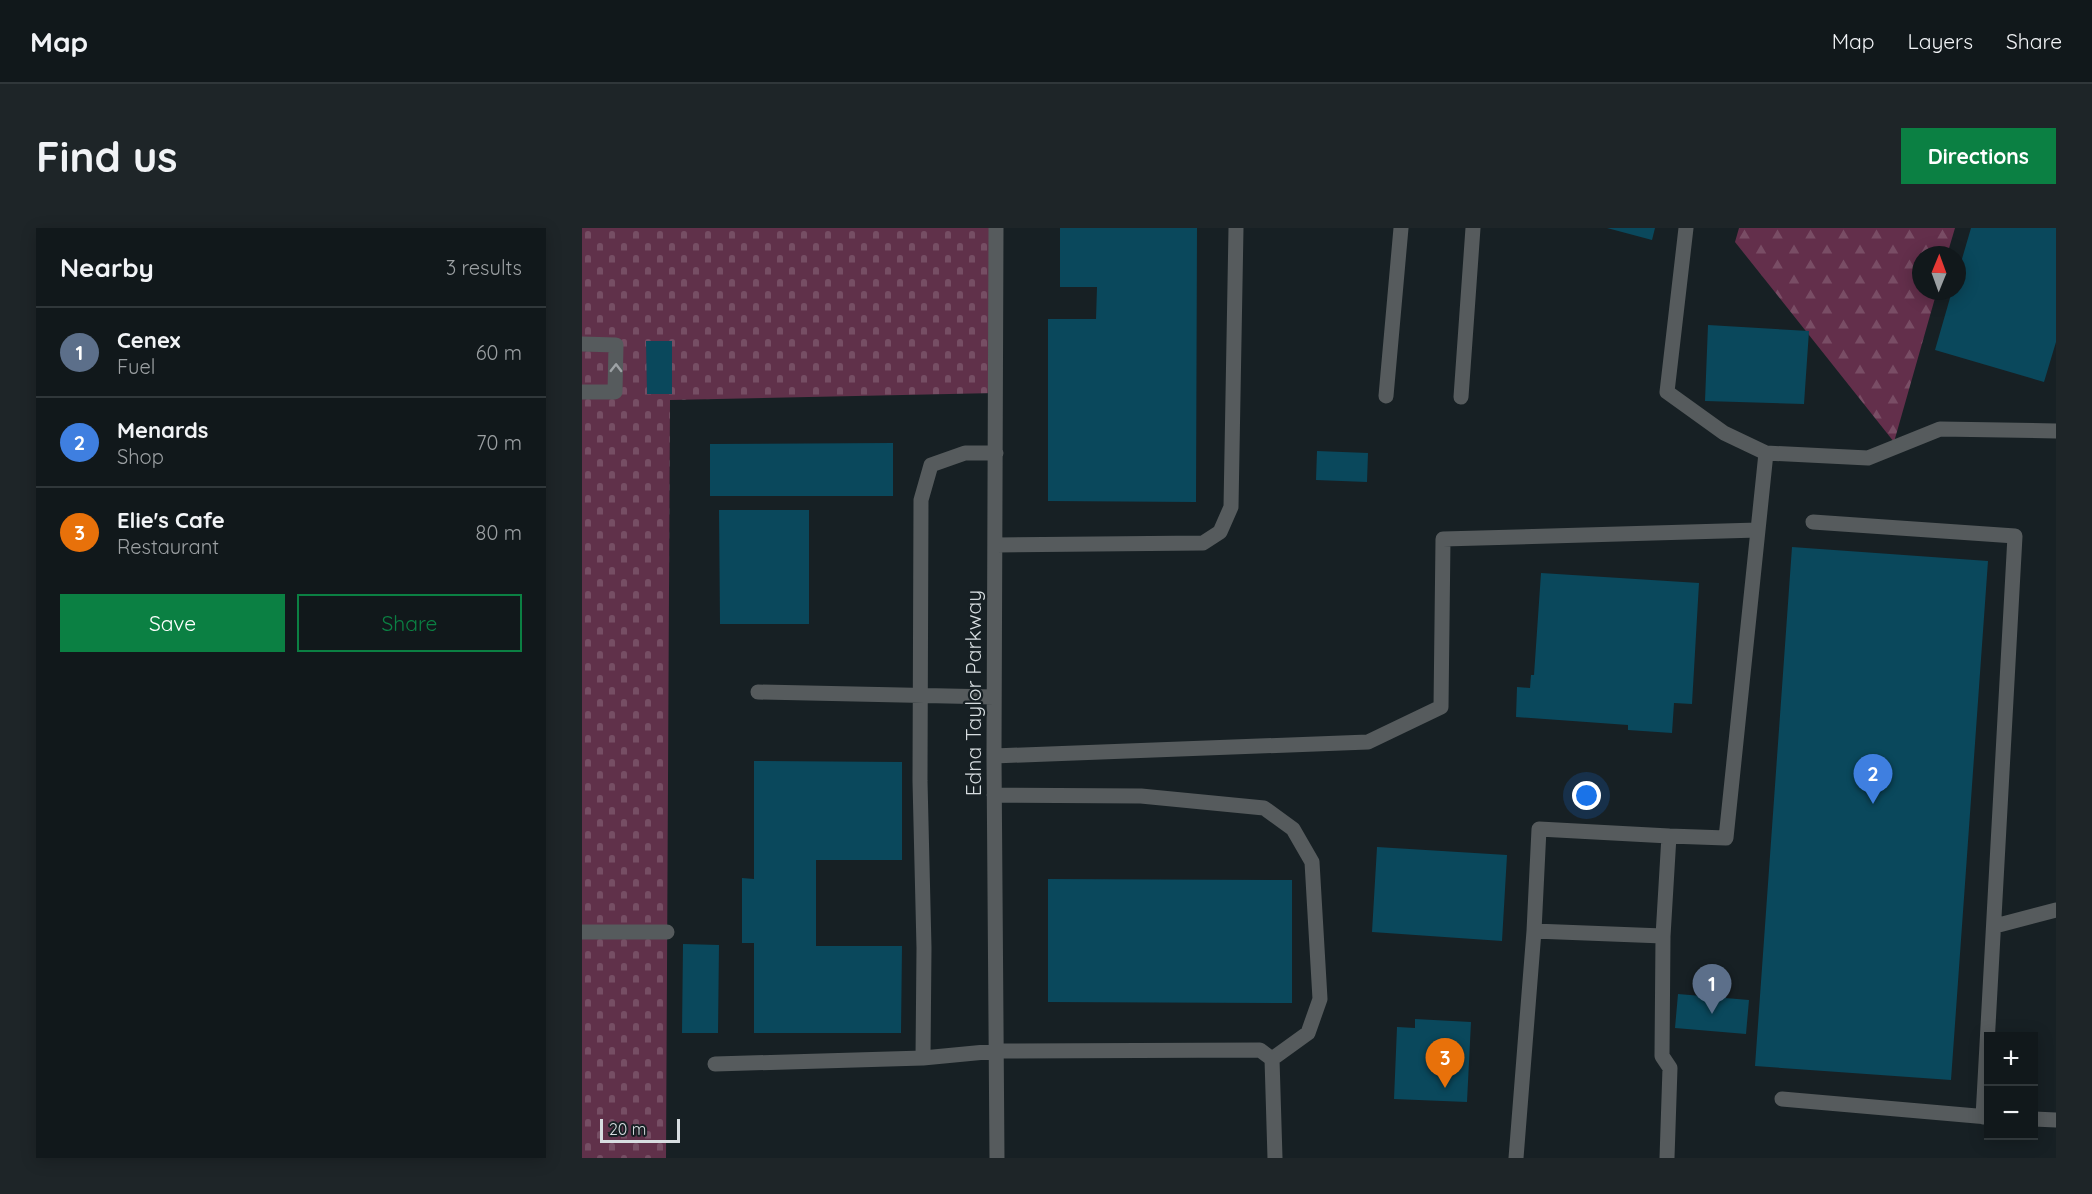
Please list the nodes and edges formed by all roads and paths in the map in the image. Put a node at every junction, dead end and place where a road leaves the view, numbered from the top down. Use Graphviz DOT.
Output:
graph roads {
  1 [pos="996,228"];
  2 [pos="1236,228"];
  3 [pos="1401,228"];
  4 [pos="1473,228"];
  5 [pos="1686,228"];
  6 [pos="582,344"];
  7 [pos="582,392"];
  8 [pos="1386,396"];
  9 [pos="1461,397"];
  10 [pos="2056,431"];
  11 [pos="996,453"];
  12 [pos="1766,453"];
  13 [pos="1813,522"];
  14 [pos="1758,530"];
  15 [pos="996,545"];
  16 [pos="758,692"];
  17 [pos="920,695"];
  18 [pos="994,697"];
  19 [pos="994,756"];
  20 [pos="994,795"];
  21 [pos="1669,836"];
  22 [pos="2056,910"];
  23 [pos="1995,926"];
  24 [pos="1534,931"];
  25 [pos="582,932"];
  26 [pos="667,932"];
  27 [pos="1663,936"];
  28 [pos="996,1052"];
  29 [pos="923,1058"];
  30 [pos="1272,1059"];
  31 [pos="715,1064"];
  32 [pos="1987,1086"];
  33 [pos="1782,1099"];
  34 [pos="1984,1117"];
  35 [pos="2038,1119"];
  36 [pos="2056,1120"];
  37 [pos="997,1158"];
  38 [pos="1275,1158"];
  39 [pos="1516,1158"];
  40 [pos="1667,1158"];
  1 -- 11 [label="street, Edna Taylor Parkway"];
  2 -- 15 [label="street"];
  3 -- 8 [label="street"];
  4 -- 9 [label="street"];
  5 -- 12 [label="street"];
  7 -- 6 [label="street, one-way"];
  10 -- 12 [label="street"];
  11 -- 15 [label="street, Edna Taylor Parkway"];
  11 -- 17 [label="street"];
  12 -- 14 [label="street"];
  13 -- 23 [label="street"];
  14 -- 19 [label="street"];
  14 -- 21 [label="street"];
  15 -- 18 [label="street, Edna Taylor Parkway"];
  16 -- 17 [label="street"];
  17 -- 18 [label="street"];
  17 -- 29 [label="street"];
  18 -- 19 [label="street, Edna Taylor Parkway"];
  19 -- 20 [label="street, Edna Taylor Parkway"];
  20 -- 28 [label="street, Edna Taylor Parkway"];
  20 -- 30 [label="street"];
  21 -- 24 [label="street"];
  21 -- 27 [label="street"];
  22 -- 23 [label="street"];
  23 -- 32 [label="street"];
  24 -- 27 [label="street"];
  24 -- 39 [label="street"];
  25 -- 26 [label="street"];
  27 -- 40 [label="street"];
  28 -- 29 [label="street"];
  28 -- 30 [label="street"];
  28 -- 37 [label="street, Edna Taylor Parkway"];
  29 -- 31 [label="street"];
  30 -- 38 [label="street"];
  33 -- 34 [label="street"];
  35 -- 36 [label="street"];
}
